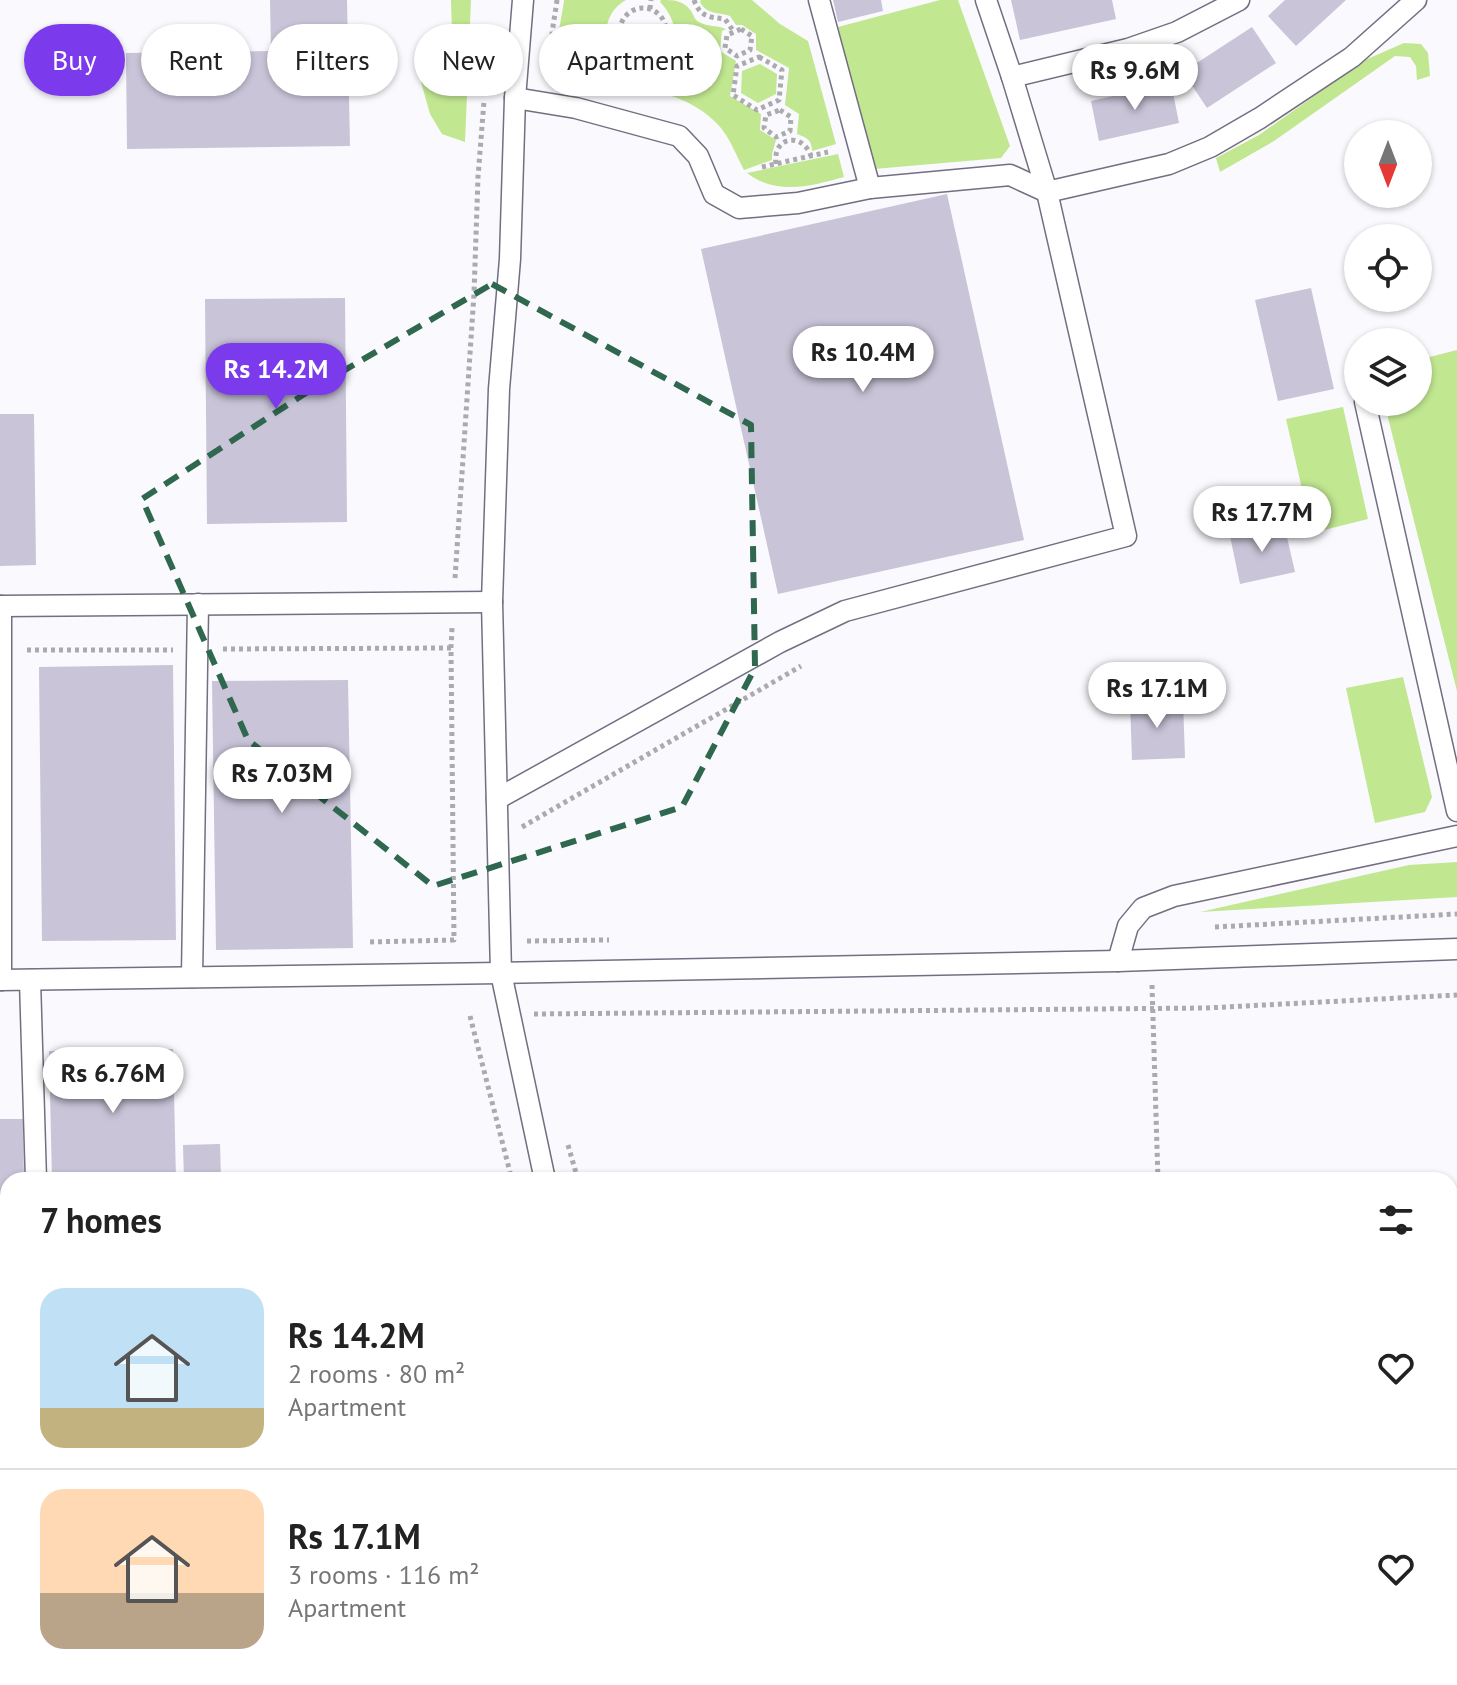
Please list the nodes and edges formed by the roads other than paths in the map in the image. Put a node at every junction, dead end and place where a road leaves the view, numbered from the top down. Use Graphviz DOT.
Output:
graph roads {
  1 [pos="523,0"];
  2 [pos="819,0"];
  3 [pos="986,0"];
  4 [pos="1239,0"];
  5 [pos="1416,0"];
  6 [pos="1012,77"];
  7 [pos="515,98"];
  8 [pos="870,188"];
  9 [pos="1047,192"];
  10 [pos="1368,416"];
  11 [pos="492,602"];
  12 [pos="198,604"];
  13 [pos="1,606"];
  14 [pos="1,651"];
  15 [pos="497,799"];
  16 [pos="1457,811"];
  17 [pos="1456,834"];
  18 [pos="1457,949"];
  19 [pos="1118,961"];
  20 [pos="501,973"];
  21 [pos="192,977"];
  22 [pos="0,980"];
  23 [pos="30,980"];
  24 [pos="36,1172"];
  25 [pos="543,1172"];
  1 -- 7 [label="lane"];
  2 -- 8 [label="lane"];
  3 -- 6 [label="lane"];
  4 -- 6 [label="lane"];
  5 -- 9 [label="lane"];
  6 -- 9 [label="lane"];
  7 -- 8 [label="lane"];
  7 -- 11 [label="lane"];
  8 -- 9 [label="lane"];
  9 -- 15 [label="lane"];
  10 -- 16 [label="lane"];
  11 -- 12 [label="lane"];
  11 -- 15 [label="lane"];
  12 -- 13 [label="lane"];
  12 -- 21 [label="lane"];
  13 -- 14 [label="lane"];
  14 -- 22 [label="lane"];
  15 -- 20 [label="lane"];
  17 -- 19 [label="lane"];
  18 -- 19 [label="lane"];
  19 -- 20 [label="lane"];
  20 -- 21 [label="lane"];
  20 -- 25 [label="lane"];
  21 -- 23 [label="lane"];
  22 -- 23 [label="lane"];
  23 -- 24 [label="lane"];
}
